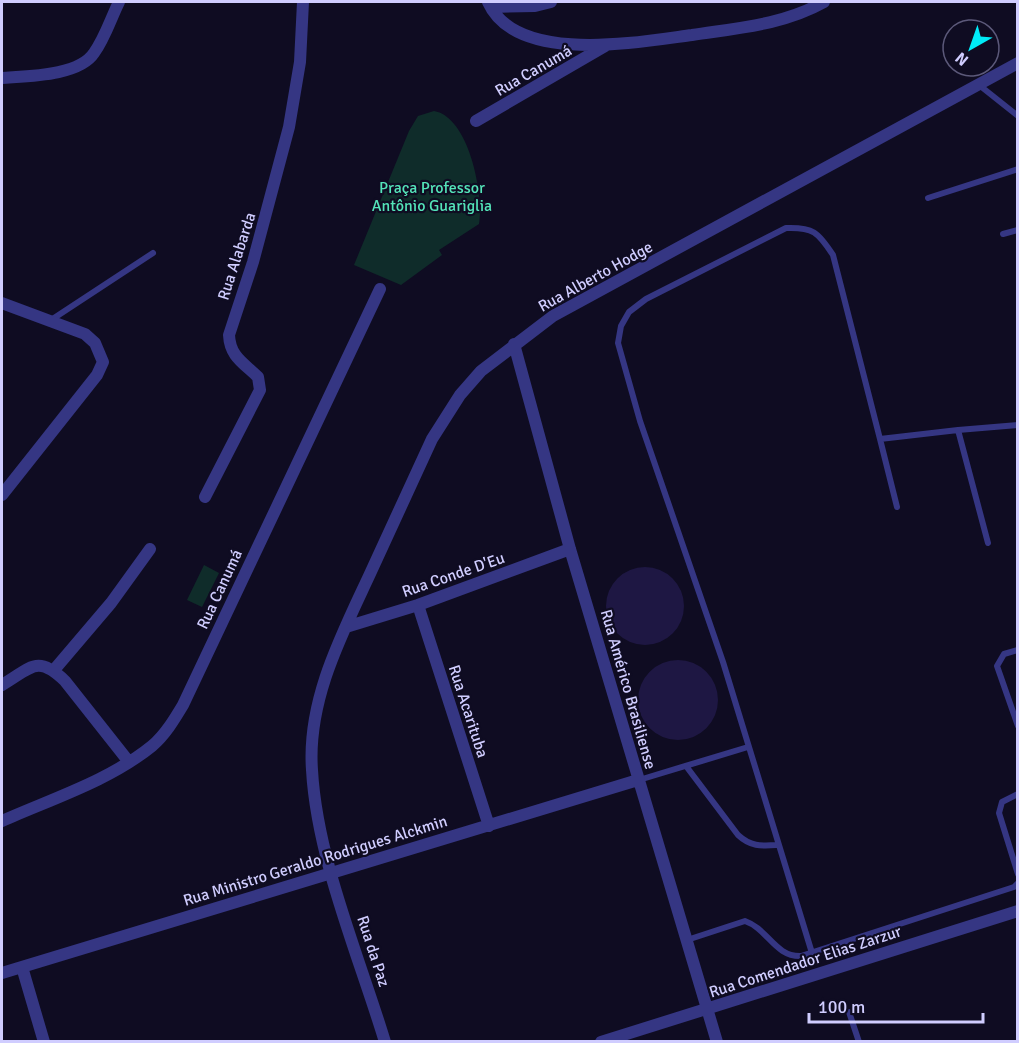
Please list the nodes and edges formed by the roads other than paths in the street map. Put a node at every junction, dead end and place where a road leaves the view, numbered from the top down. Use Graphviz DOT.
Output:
graph roads {
  1 [pos="119,2"];
  2 [pos="303,2"];
  3 [pos="551,2"];
  4 [pos="824,2"];
  5 [pos="490,4"];
  6 [pos="605,46"];
  7 [pos="1017,63"];
  8 [pos="2,78"];
  9 [pos="979,85"];
  10 [pos="1017,116"];
  11 [pos="476,121"];
  12 [pos="1017,169"];
  13 [pos="928,198"];
  14 [pos="1017,230"];
  15 [pos="1004,234"];
  16 [pos="153,253"];
  17 [pos="380,289"];
  18 [pos="2,303"];
  19 [pos="51,320"];
  20 [pos="514,345"];
  21 [pos="1017,425"];
  22 [pos="958,430"];
  23 [pos="880,439"];
  24 [pos="2,495"];
  25 [pos="205,497"];
  26 [pos="897,507"];
  27 [pos="988,543"];
  28 [pos="150,549"];
  29 [pos="570,549"];
  30 [pos="418,605"];
  31 [pos="346,627"];
  32 [pos="1017,650"];
  33 [pos="54,670"];
  34 [pos="2,685"];
  35 [pos="1017,726"];
  36 [pos="748,747"];
  37 [pos="129,762"];
  38 [pos="686,766"];
  39 [pos="638,780"];
  40 [pos="1017,794"];
  41 [pos="2,821"];
  42 [pos="489,826"];
  43 [pos="778,845"];
  44 [pos="331,872"];
  45 [pos="1017,874"];
  46 [pos="1017,884"];
  47 [pos="1017,913"];
  48 [pos="686,940"];
  49 [pos="812,953"];
  50 [pos="22,967"];
  51 [pos="2,973"];
  52 [pos="706,1010"];
  53 [pos="849,1012"];
  54 [pos="44,1041"];
  55 [pos="385,1041"];
  56 [pos="602,1041"];
  57 [pos="717,1041"];
  58 [pos="859,1041"];
  1 -- 8 [label="street"];
  2 -- 25 [label="street, Rua Alabarda"];
  3 -- 5 [label="street"];
  4 -- 6 [label="street"];
  5 -- 6 [label="street"];
  6 -- 11 [label="street, Rua Canumá"];
  7 -- 9 [label="street, Rua Alberto Hodge"];
  9 -- 10 [label="lane"];
  9 -- 20 [label="street, Rua Alberto Hodge"];
  12 -- 13 [label="lane"];
  14 -- 15 [label="lane"];
  16 -- 19 [label="lane"];
  17 -- 37 [label="street, Rua Canumá"];
  18 -- 19 [label="street"];
  19 -- 24 [label="street"];
  20 -- 29 [label="street, Rua Américo Brasiliense"];
  20 -- 31 [label="street, Rua Alberto Hodge"];
  21 -- 22 [label="lane"];
  22 -- 23 [label="lane"];
  22 -- 27 [label="lane"];
  23 -- 26 [label="lane"];
  23 -- 36 [label="lane"];
  28 -- 33 [label="street"];
  29 -- 30 [label="street, Rua Conde D'Eu"];
  29 -- 39 [label="street, Rua Américo Brasiliense"];
  30 -- 31 [label="street, Rua Conde D'Eu"];
  30 -- 42 [label="street, Rua Acarituba"];
  31 -- 44 [label="street, Rua Alberto Hodge"];
  32 -- 35 [label="lane"];
  33 -- 34 [label="street"];
  33 -- 37 [label="street"];
  36 -- 38 [label="lane"];
  36 -- 43 [label="lane"];
  37 -- 41 [label="street, Rua Canumá"];
  38 -- 39 [label="lane"];
  38 -- 43 [label="lane"];
  39 -- 42 [label="street, Rua Ministro Geraldo Rodrigues Alckmin"];
  39 -- 48 [label="street, Rua Américo Brasiliense"];
  40 -- 45 [label="lane"];
  42 -- 44 [label="street, Rua Ministro Geraldo Rodrigues Alckmin"];
  43 -- 49 [label="lane"];
  44 -- 50 [label="street, Rua Ministro Geraldo Rodrigues Alckmin"];
  44 -- 55 [label="street, Rua da Paz"];
  46 -- 49 [label="lane"];
  47 -- 52 [label="street, Rua Comendador Elias Zarzur"];
  48 -- 49 [label="lane"];
  48 -- 52 [label="street, Rua Américo Brasiliense"];
  50 -- 51 [label="street, Rua Ministro Geraldo Rodrigues Alckmin"];
  50 -- 54 [label="street"];
  52 -- 56 [label="street, Rua Comendador Elias Zarzur"];
  52 -- 57 [label="street, Rua Américo Brasiliense"];
  53 -- 58 [label="lane"];
}
